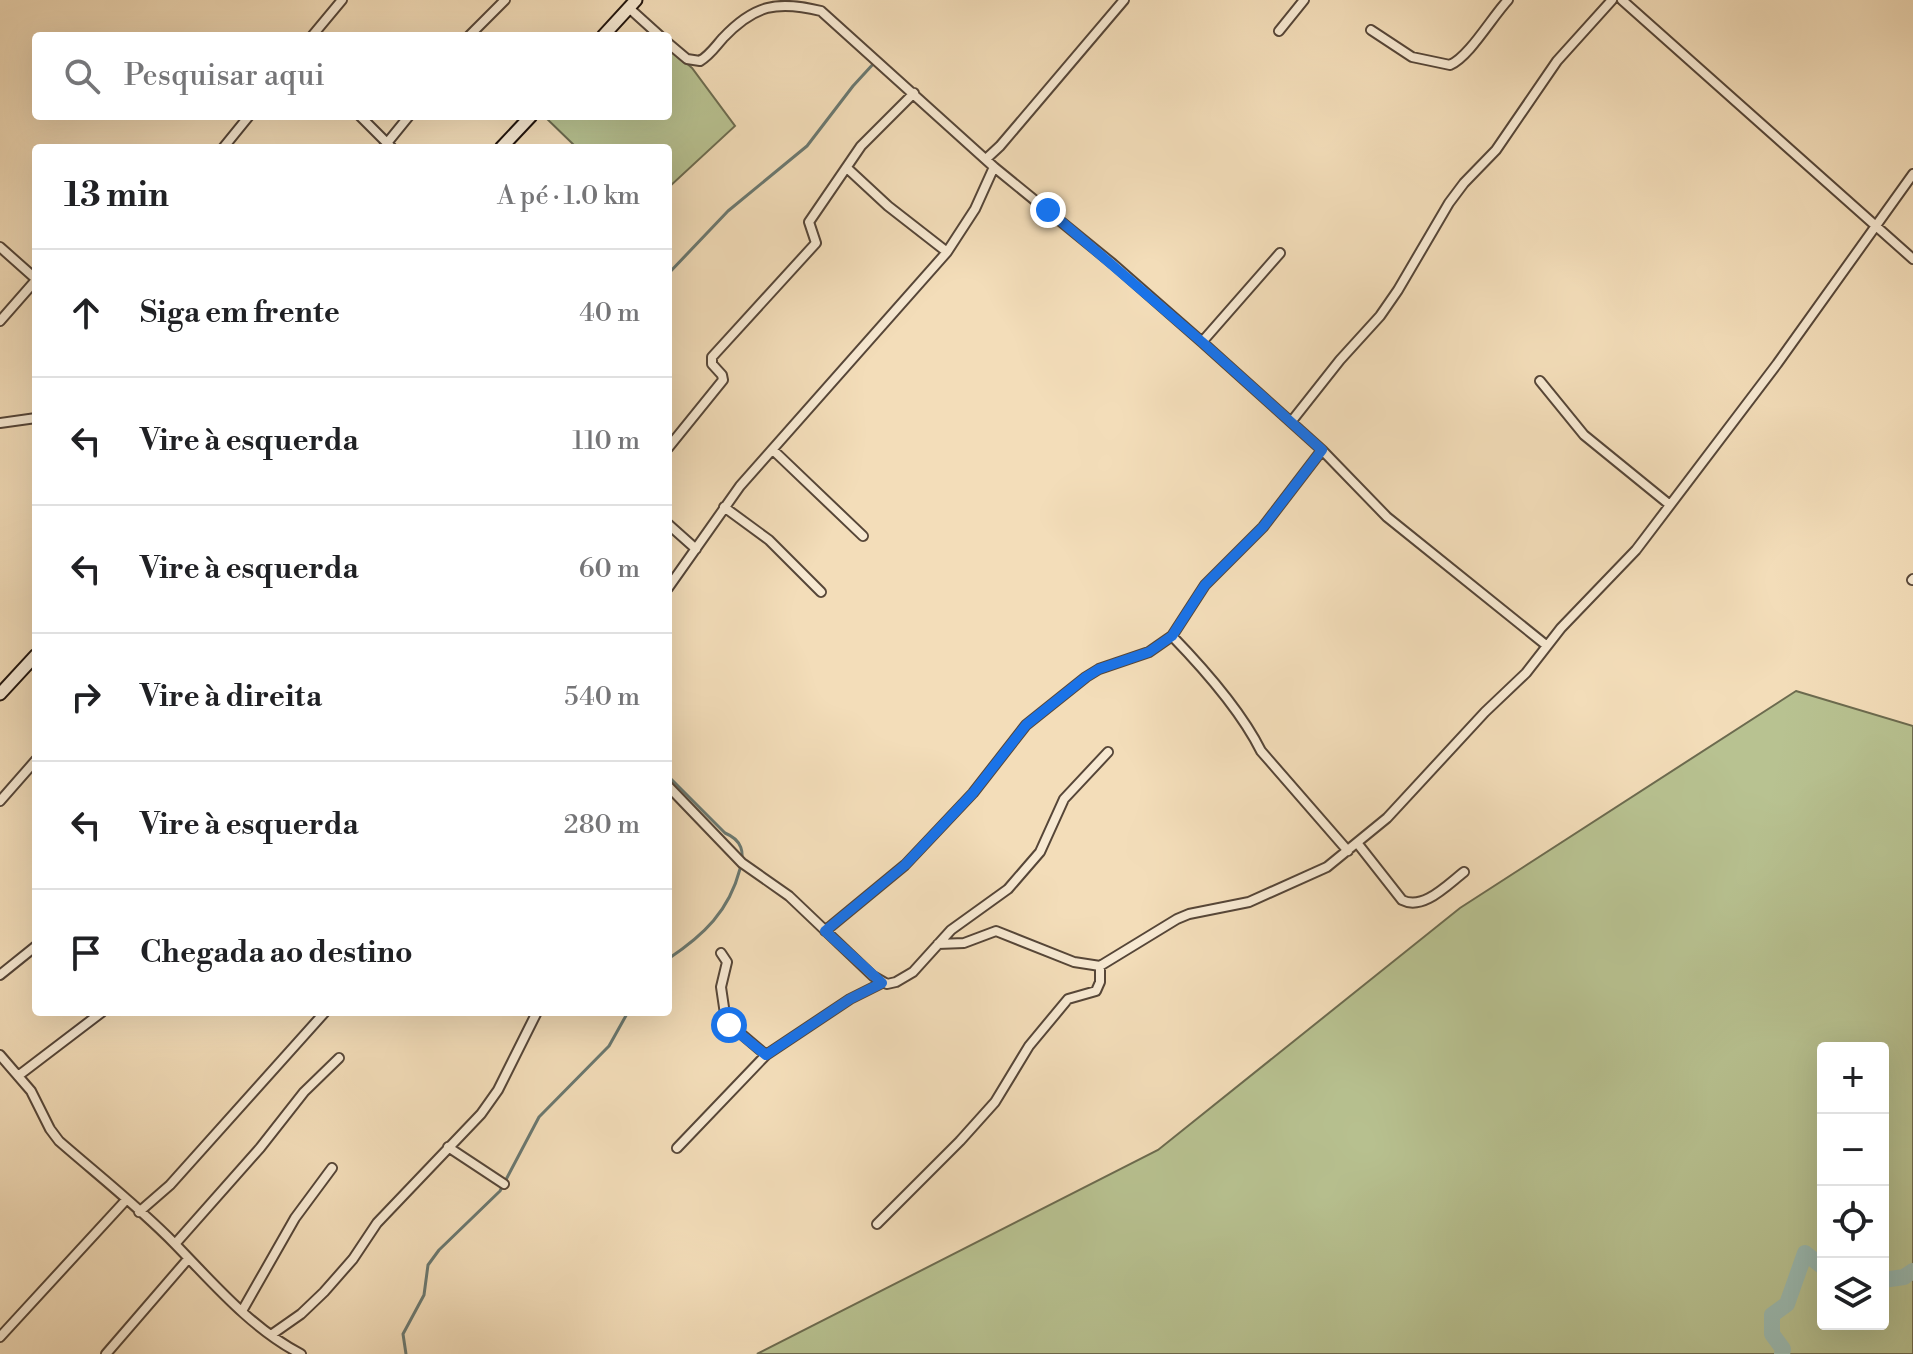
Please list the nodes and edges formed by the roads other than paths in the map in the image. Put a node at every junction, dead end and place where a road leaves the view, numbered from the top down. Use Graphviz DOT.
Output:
graph roads {
  1 [pos="342,0"];
  2 [pos="505,0"];
  3 [pos="1124,0"];
  4 [pos="1304,0"];
  5 [pos="1508,0"];
  6 [pos="1612,0"];
  7 [pos="1622,0"];
  8 [pos="632,4"];
  9 [pos="1371,30"];
  10 [pos="1279,31"];
  11 [pos="315,32"];
  12 [pos="473,32"];
  13 [pos="607,32"];
  14 [pos="656,32"];
  15 [pos="672,46"];
  16 [pos="914,93"];
  17 [pos="246,120"];
  18 [pos="364,120"];
  19 [pos="406,120"];
  20 [pos="527,120"];
  21 [pos="226,144"];
  22 [pos="386,144"];
  23 [pos="389,144"];
  24 [pos="505,144"];
  25 [pos="986,159"];
  26 [pos="994,167"];
  27 [pos="847,168"];
  28 [pos="1913,174"];
  29 [pos="1875,226"];
  30 [pos="0,247"];
  31 [pos="947,252"];
  32 [pos="1280,253"];
  33 [pos="1913,259"];
  34 [pos="32,276"];
  35 [pos="32,285"];
  36 [pos="0,321"];
  37 [pos="1202,342"];
  38 [pos="1540,381"];
  39 [pos="32,419"];
  40 [pos="1291,422"];
  41 [pos="0,423"];
  42 [pos="672,443"];
  43 [pos="773,450"];
  44 [pos="1322,450"];
  45 [pos="1670,505"];
  46 [pos="724,507"];
  47 [pos="672,528"];
  48 [pos="863,536"];
  49 [pos="696,549"];
  50 [pos="672,582"];
  51 [pos="821,592"];
  52 [pos="1172,636"];
  53 [pos="1546,645"];
  54 [pos="32,659"];
  55 [pos="1,693"];
  56 [pos="1108,752"];
  57 [pos="32,765"];
  58 [pos="672,790"];
  59 [pos="0,801"];
  60 [pos="1358,844"];
  61 [pos="1348,851"];
  62 [pos="1464,872"];
  63 [pos="825,931"];
  64 [pos="938,944"];
  65 [pos="32,949"];
  66 [pos="721,953"];
  67 [pos="1100,966"];
  68 [pos="0,975"];
  69 [pos="882,983"];
  70 [pos="97,1016"];
  71 [pos="321,1016"];
  72 [pos="535,1016"];
  73 [pos="0,1055"];
  74 [pos="766,1055"];
  75 [pos="339,1058"];
  76 [pos="18,1076"];
  77 [pos="448,1147"];
  78 [pos="677,1148"];
  79 [pos="332,1168"];
  80 [pos="504,1184"];
  81 [pos="126,1200"];
  82 [pos="139,1212"];
  83 [pos="877,1224"];
  84 [pos="175,1244"];
  85 [pos="188,1259"];
  86 [pos="242,1311"];
  87 [pos="271,1335"];
  88 [pos="0,1337"];
  89 [pos="284,1346"];
  90 [pos="106,1354"];
  91 [pos="275,1354"];
  92 [pos="301,1354"];
  1 -- 11 [label="street"];
  2 -- 12 [label="street"];
  3 -- 25 [label="street"];
  4 -- 10 [label="street"];
  5 -- 9 [label="street"];
  6 -- 40 [label="street"];
  7 -- 29 [label="street"];
  8 -- 13 [label="street"];
  8 -- 14 [label="street"];
  15 -- 16 [label="street"];
  16 -- 25 [label="street"];
  16 -- 27 [label="street"];
  17 -- 21 [label="street"];
  18 -- 22 [label="street"];
  19 -- 23 [label="street"];
  20 -- 24 [label="street"];
  25 -- 26 [label="street"];
  26 -- 31 [label="street"];
  26 -- 37 [label="street"];
  27 -- 31 [label="street"];
  27 -- 42 [label="street"];
  28 -- 29 [label="street"];
  29 -- 33 [label="street"];
  29 -- 45 [label="street"];
  30 -- 34 [label="street"];
  31 -- 43 [label="street"];
  32 -- 37 [label="street"];
  35 -- 36 [label="street"];
  37 -- 40 [label="street"];
  38 -- 45 [label="street"];
  39 -- 41 [label="street"];
  40 -- 44 [label="street"];
  43 -- 46 [label="street"];
  43 -- 48 [label="street"];
  44 -- 52 [label="street"];
  44 -- 53 [label="street"];
  45 -- 53 [label="street"];
  46 -- 49 [label="street"];
  46 -- 51 [label="street"];
  47 -- 49 [label="street"];
  49 -- 50 [label="street"];
  52 -- 61 [label="street"];
  52 -- 63 [label="street"];
  53 -- 60 [label="street"];
  54 -- 55 [label="street"];
  56 -- 64 [label="street"];
  57 -- 59 [label="street"];
  58 -- 63 [label="street"];
  60 -- 61 [label="street"];
  60 -- 62 [label="street"];
  61 -- 67 [label="street"];
  63 -- 69 [label="street"];
  64 -- 67 [label="street"];
  64 -- 69 [label="street"];
  65 -- 68 [label="street"];
  66 -- 74 [label="street"];
  67 -- 83 [label="street"];
  69 -- 74 [label="street"];
  70 -- 76 [label="street"];
  71 -- 82 [label="street"];
  72 -- 77 [label="street"];
  73 -- 76 [label="street"];
  74 -- 78 [label="street"];
  75 -- 84 [label="street"];
  76 -- 81 [label="street"];
  77 -- 80 [label="street"];
  77 -- 87 [label="street"];
  79 -- 86 [label="street"];
  81 -- 82 [label="street"];
  81 -- 88 [label="street"];
  82 -- 84 [label="street"];
  84 -- 85 [label="street"];
  85 -- 86 [label="street"];
  85 -- 90 [label="street"];
  86 -- 87 [label="street"];
  87 -- 89 [label="street"];
  89 -- 91 [label="street"];
  89 -- 92 [label="street"];
}
